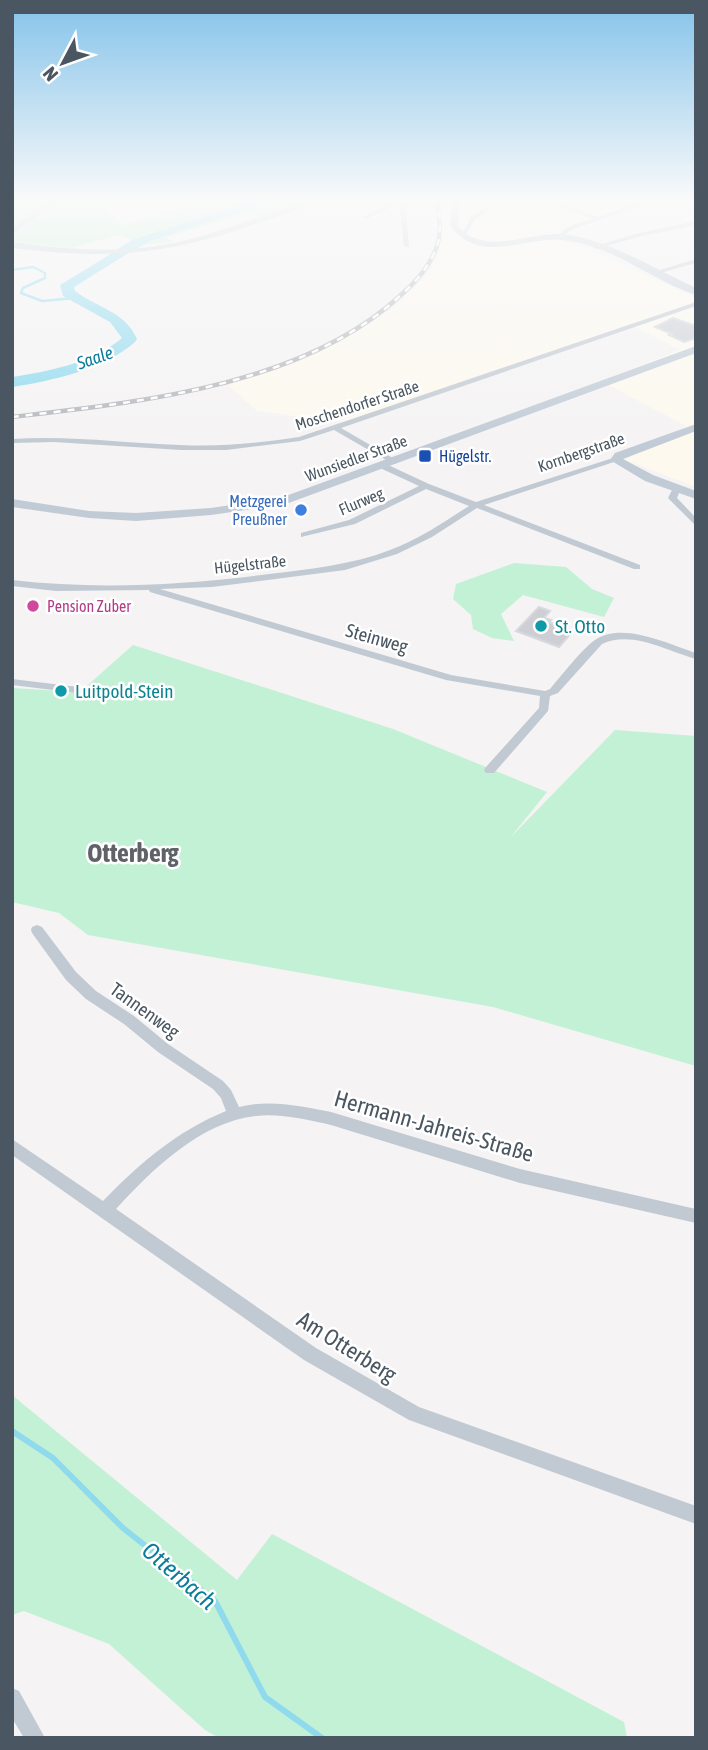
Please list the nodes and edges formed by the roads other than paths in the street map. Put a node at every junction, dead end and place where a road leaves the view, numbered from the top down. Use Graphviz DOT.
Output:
graph roads {
  1 [pos="675,283"];
  2 [pos="696,292"];
  3 [pos="696,304"];
  4 [pos="696,349"];
  5 [pos="696,427"];
  6 [pos="337,428"];
  7 [pos="12,441"];
  8 [pos="616,460"];
  9 [pos="388,464"];
  10 [pos="426,486"];
  11 [pos="677,488"];
  12 [pos="696,495"];
  13 [pos="12,503"];
  14 [pos="476,505"];
  15 [pos="696,523"];
  16 [pos="304,535"];
  17 [pos="637,567"];
  18 [pos="12,583"];
  19 [pos="212,584"];
  20 [pos="142,587"];
  21 [pos="202,606"];
  22 [pos="696,656"];
  23 [pos="12,682"];
  24 [pos="78,690"];
  25 [pos="545,694"];
  26 [pos="490,770"];
  27 [pos="37,930"];
  28 [pos="235,1114"];
  29 [pos="12,1146"];
  30 [pos="106,1209"];
  31 [pos="696,1216"];
  32 [pos="696,1515"];
  33 [pos="12,1699"];
  34 [pos="35,1738"];
  1 -- 2 [label="street"];
  3 -- 6 [label="street, Moschendorfer Straße"];
  4 -- 9 [label="street, Wunsiedler Straße"];
  5 -- 8 [label="street, Kornbergstraße"];
  6 -- 7 [label="street, Moschendorfer Straße"];
  6 -- 9 [label="street"];
  8 -- 11 [label="street"];
  8 -- 14 [label="street, Kornbergstraße"];
  9 -- 10 [label="street"];
  9 -- 13 [label="street, Wunsiedler Straße"];
  10 -- 14 [label="street"];
  10 -- 16 [label="street, Flurweg"];
  11 -- 12 [label="street"];
  11 -- 15 [label="street"];
  14 -- 17 [label="street"];
  14 -- 19 [label="street, Hügelstraße"];
  18 -- 20 [label="street, Hügelstraße"];
  19 -- 20 [label="street, Hügelstraße"];
  19 -- 21 [label="street"];
  20 -- 21 [label="street, Steinweg"];
  21 -- 25 [label="street, Steinweg"];
  22 -- 25 [label="street"];
  23 -- 24 [label="street"];
  25 -- 26 [label="street"];
  27 -- 28 [label="street, Tannenweg"];
  28 -- 30 [label="street, Hermann-Jahreis-Straße"];
  28 -- 31 [label="street, Hermann-Jahreis-Straße"];
  29 -- 30 [label="street, Am Otterberg"];
  30 -- 32 [label="street, Am Otterberg"];
  33 -- 34 [label="street"];
}
